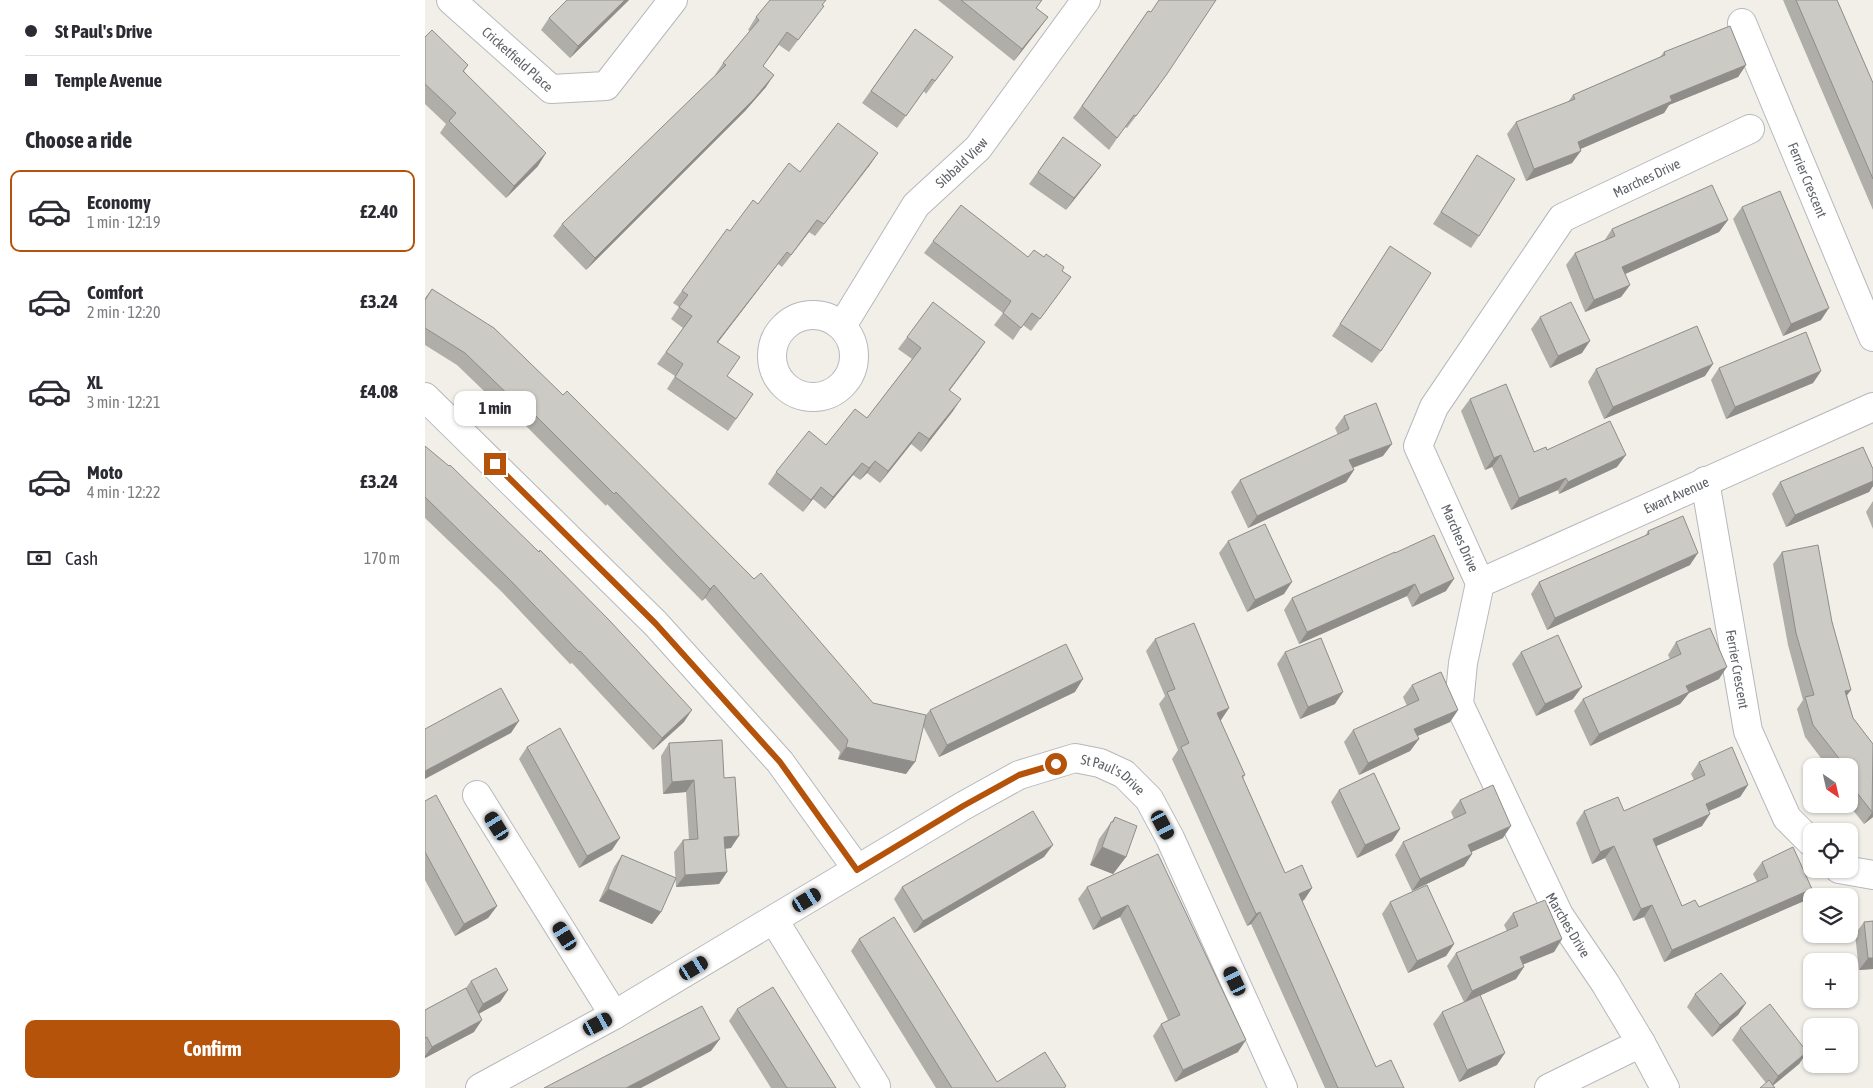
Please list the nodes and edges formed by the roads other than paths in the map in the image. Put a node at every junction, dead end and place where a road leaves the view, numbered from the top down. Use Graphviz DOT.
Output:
graph roads {
  1 [pos="451,0"];
  2 [pos="673,0"];
  3 [pos="1086,0"];
  4 [pos="1743,23"];
  5 [pos="1751,129"];
  6 [pos="842,326"];
  7 [pos="1873,337"];
  8 [pos="425,397"];
  9 [pos="1873,407"];
  10 [pos="1705,481"];
  11 [pos="1480,583"];
  12 [pos="477,794"];
  13 [pos="1803,834"];
  14 [pos="857,870"];
  15 [pos="1858,873"];
  16 [pos="1873,876"];
  17 [pos="774,920"];
  18 [pos="615,1015"];
  19 [pos="1641,1043"];
  20 [pos="876,1086"];
  21 [pos="480,1088"];
  22 [pos="1283,1088"];
  23 [pos="1549,1088"];
  24 [pos="1665,1088"];
  1 -- 2 [label="street, Cricketfield Place"];
  3 -- 6 [label="street, Sibbald View"];
  4 -- 7 [label="street, Ferrier Crescent"];
  5 -- 11 [label="street, Marches Drive"];
  8 -- 14 [label="street"];
  9 -- 10 [label="street, Ewart Avenue"];
  10 -- 11 [label="street, Ewart Avenue"];
  10 -- 13 [label="street, Ferrier Crescent"];
  11 -- 19 [label="street, Marches Drive"];
  12 -- 18 [label="street"];
  14 -- 17 [label="street, St Paul's Drive"];
  14 -- 22 [label="street, St Paul's Drive"];
  15 -- 16 [label="street"];
  17 -- 18 [label="street, St Paul's Drive"];
  17 -- 20 [label="street"];
  18 -- 21 [label="street, St Paul's Drive"];
  19 -- 23 [label="street"];
  19 -- 24 [label="street, Marches Drive"];
}
